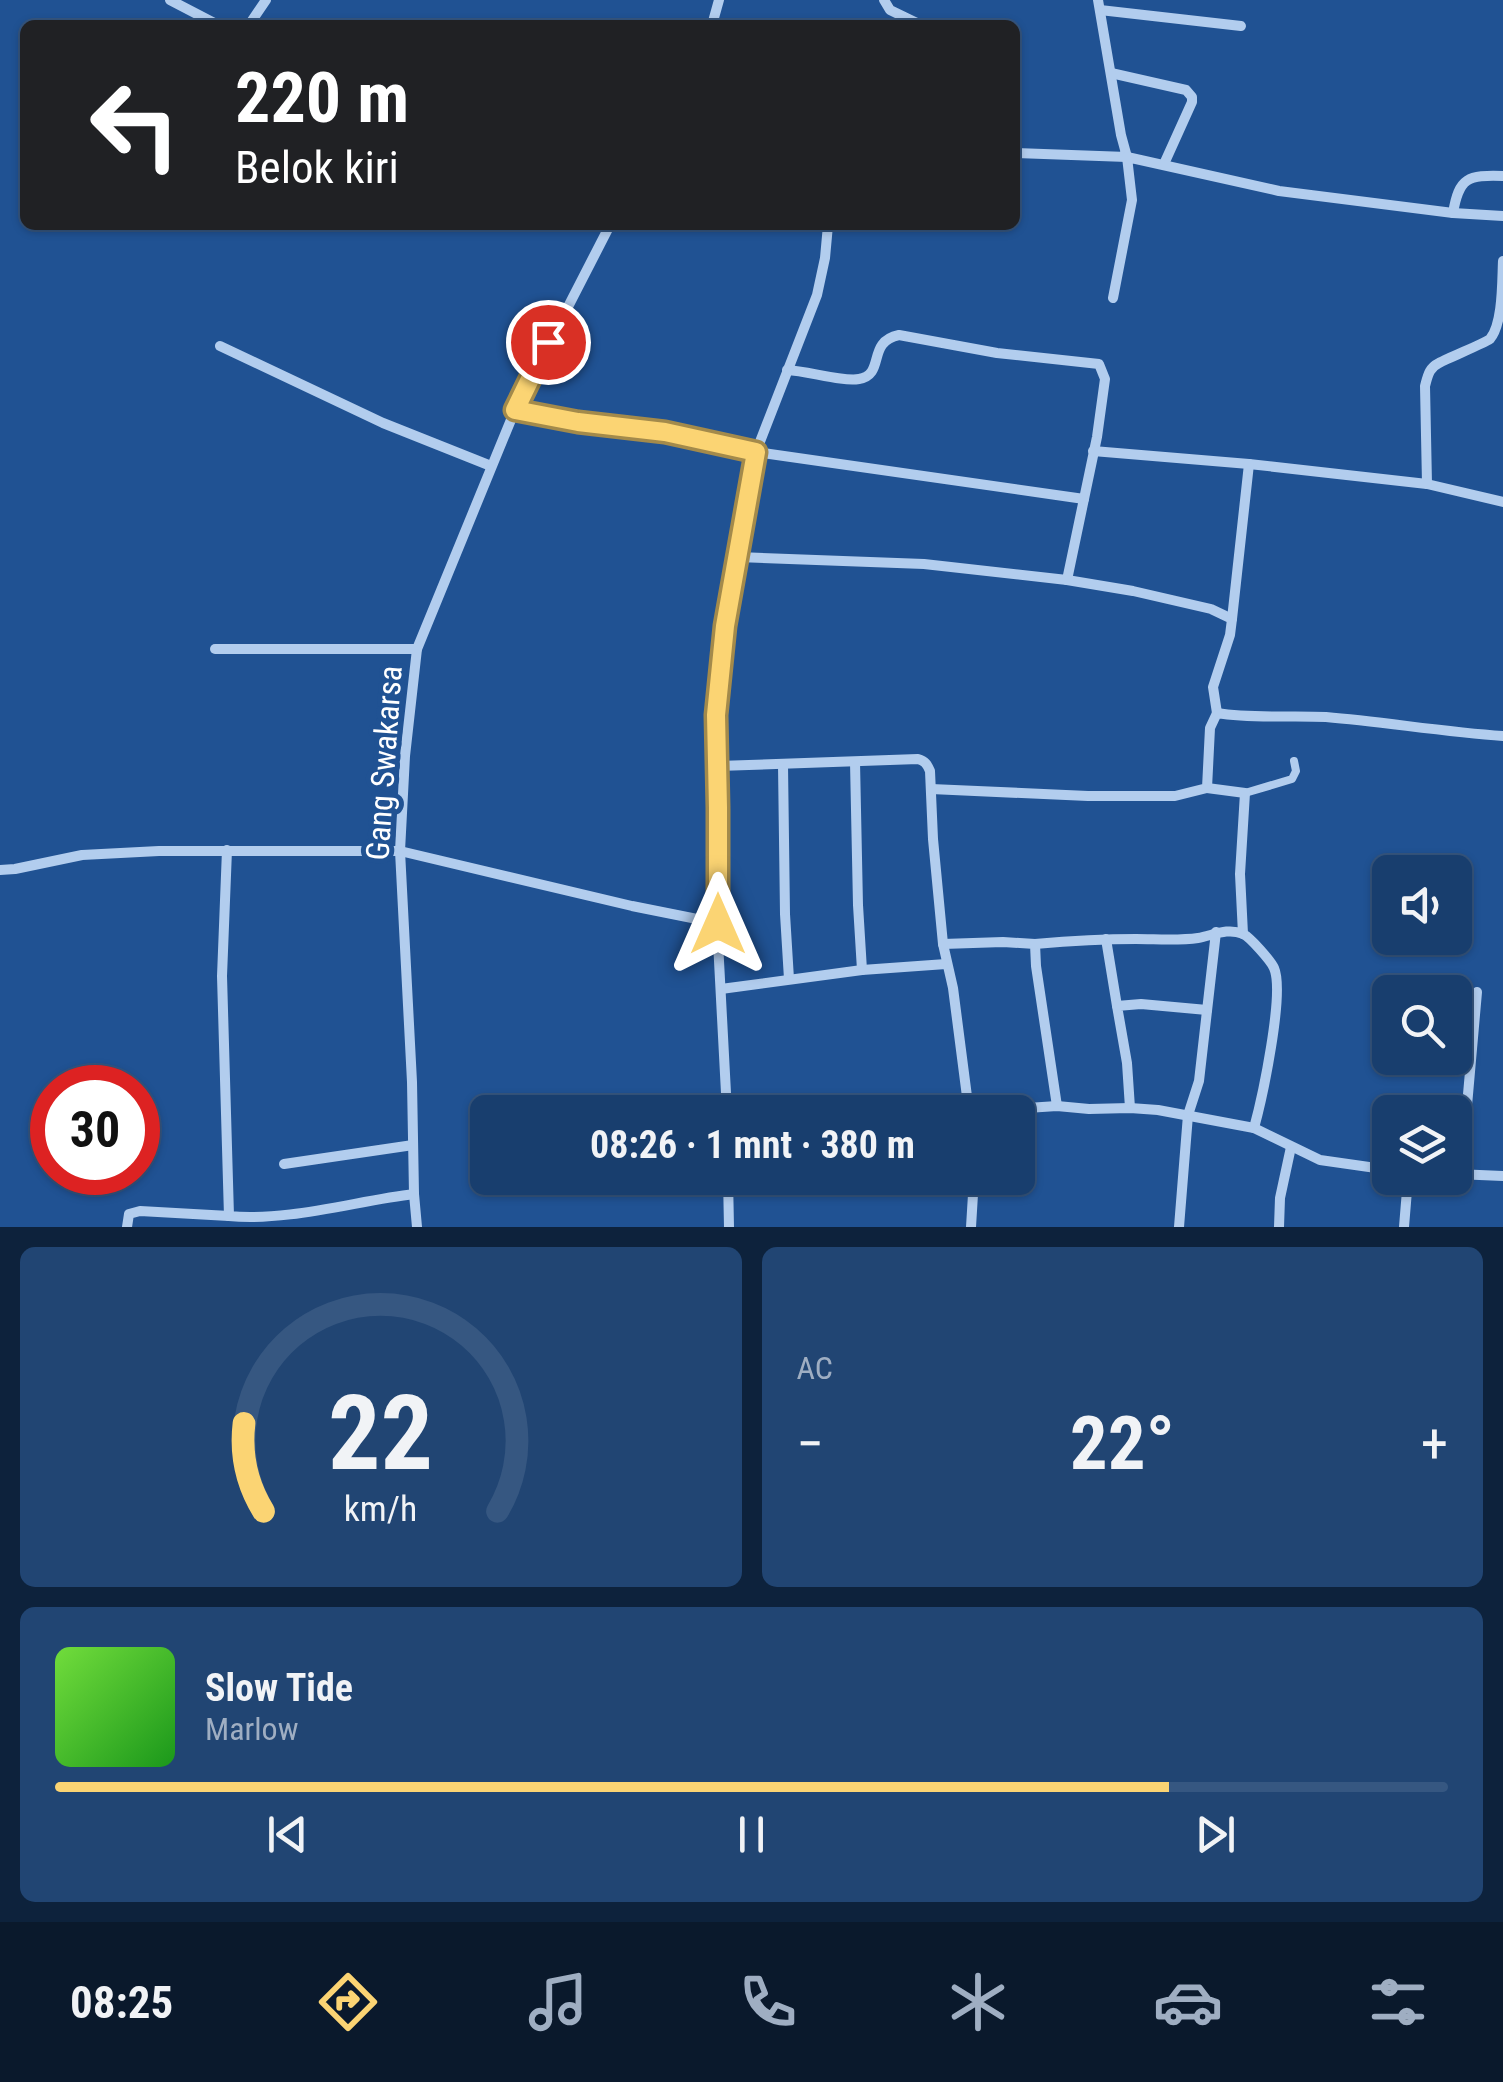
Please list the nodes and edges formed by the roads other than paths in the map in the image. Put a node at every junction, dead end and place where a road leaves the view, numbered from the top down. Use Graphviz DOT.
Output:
graph roads {
  1 [pos="170,0"];
  2 [pos="884,0"];
  3 [pos="1099,5"];
  4 [pos="208,20"];
  5 [pos="911,20"];
  6 [pos="1241,26"];
  7 [pos="1111,73"];
  8 [pos="1020,153"];
  9 [pos="1127,157"];
  10 [pos="1164,164"];
  11 [pos="1503,176"];
  12 [pos="1454,213"];
  13 [pos="1503,216"];
  14 [pos="607,230"];
  15 [pos="828,230"];
  16 [pos="1503,261"];
  17 [pos="1113,298"];
  18 [pos="220,346"];
  19 [pos="787,370"];
  20 [pos="515,410"];
  21 [pos="756,452"];
  22 [pos="1094,452"];
  23 [pos="1249,464"];
  24 [pos="490,466"];
  25 [pos="1427,484"];
  26 [pos="1084,499"];
  27 [pos="1503,502"];
  28 [pos="738,558"];
  29 [pos="1066,580"];
  30 [pos="1232,619"];
  31 [pos="215,650"];
  32 [pos="417,650"];
  33 [pos="1217,713"];
  34 [pos="1503,736"];
  35 [pos="1294,761"];
  36 [pos="854,762"];
  37 [pos="783,765"];
  38 [pos="718,766"];
  39 [pos="1207,788"];
  40 [pos="931,789"];
  41 [pos="1245,793"];
  42 [pos="228,850"];
  43 [pos="400,851"];
  44 [pos="0,870"];
  45 [pos="718,924"];
  46 [pos="1216,932"];
  47 [pos="1243,934"];
  48 [pos="1106,939"];
  49 [pos="943,944"];
  50 [pos="1035,944"];
  51 [pos="946,964"];
  52 [pos="862,970"];
  53 [pos="789,980"];
  54 [pos="721,988"];
  55 [pos="1477,992"];
  56 [pos="1117,1006"];
  57 [pos="1207,1010"];
  58 [pos="726,1095"];
  59 [pos="968,1095"];
  60 [pos="1466,1095"];
  61 [pos="1057,1106"];
  62 [pos="1035,1108"];
  63 [pos="1130,1108"];
  64 [pos="1188,1115"];
  65 [pos="1254,1128"];
  66 [pos="413,1146"];
  67 [pos="1292,1147"];
  68 [pos="284,1164"];
  69 [pos="1372,1167"];
  70 [pos="1472,1175"];
  71 [pos="1503,1176"];
  72 [pos="414,1194"];
  73 [pos="728,1195"];
  74 [pos="973,1195"];
  75 [pos="1407,1195"];
  76 [pos="229,1216"];
  77 [pos="128,1227"];
  78 [pos="417,1227"];
  79 [pos="729,1227"];
  80 [pos="971,1227"];
  81 [pos="1179,1227"];
  82 [pos="1279,1227"];
  83 [pos="1404,1227"];
  1 -- 4 [label="street"];
  2 -- 5 [label="street"];
  3 -- 6 [label="street"];
  3 -- 7 [label="street"];
  7 -- 9 [label="street"];
  7 -- 10 [label="street"];
  8 -- 9 [label="street"];
  9 -- 10 [label="street"];
  9 -- 17 [label="street"];
  10 -- 12 [label="street"];
  11 -- 12 [label="street"];
  12 -- 13 [label="street"];
  14 -- 20 [label="street, Gang Swakarsa"];
  15 -- 19 [label="street"];
  16 -- 25 [label="street"];
  18 -- 24 [label="street"];
  19 -- 21 [label="street"];
  19 -- 22 [label="street"];
  20 -- 21 [label="street"];
  20 -- 24 [label="street, Gang Swakarsa"];
  21 -- 26 [label="street"];
  21 -- 28 [label="street"];
  22 -- 23 [label="street"];
  22 -- 26 [label="street"];
  23 -- 25 [label="street"];
  23 -- 30 [label="street"];
  24 -- 32 [label="street, Gang Swakarsa"];
  25 -- 27 [label="street"];
  26 -- 29 [label="street"];
  28 -- 29 [label="street"];
  28 -- 38 [label="street"];
  29 -- 30 [label="street"];
  30 -- 33 [label="street"];
  31 -- 32 [label="street"];
  32 -- 43 [label="street, Gang Swakarsa"];
  33 -- 34 [label="street"];
  33 -- 39 [label="street"];
  35 -- 41 [label="lane"];
  36 -- 37 [label="street"];
  36 -- 40 [label="street"];
  36 -- 52 [label="street"];
  37 -- 38 [label="street"];
  37 -- 53 [label="street"];
  38 -- 45 [label="street"];
  39 -- 40 [label="street"];
  39 -- 41 [label="street"];
  40 -- 49 [label="street"];
  41 -- 47 [label="street"];
  42 -- 43 [label="street"];
  42 -- 44 [label="street"];
  42 -- 76 [label="street"];
  43 -- 45 [label="street"];
  43 -- 66 [label="street, Gang Swakarsa"];
  45 -- 54 [label="street"];
  46 -- 47 [label="street"];
  46 -- 48 [label="street"];
  46 -- 57 [label="street"];
  47 -- 65 [label="street"];
  48 -- 50 [label="street"];
  48 -- 56 [label="street"];
  49 -- 50 [label="street"];
  49 -- 51 [label="street"];
  50 -- 61 [label="street"];
  51 -- 52 [label="street"];
  51 -- 59 [label="street"];
  52 -- 53 [label="street"];
  53 -- 54 [label="street"];
  54 -- 58 [label="street"];
  55 -- 60 [label="street"];
  56 -- 57 [label="street"];
  56 -- 63 [label="street"];
  57 -- 64 [label="street"];
  61 -- 62 [label="street"];
  61 -- 63 [label="street"];
  63 -- 64 [label="street"];
  64 -- 65 [label="street"];
  64 -- 81 [label="street"];
  65 -- 67 [label="street"];
  66 -- 68 [label="street"];
  66 -- 72 [label="street, Gang Swakarsa"];
  67 -- 69 [label="street"];
  67 -- 82 [label="street"];
  70 -- 71 [label="street"];
  72 -- 76 [label="street"];
  72 -- 78 [label="street, Gang Swakarsa"];
  73 -- 79 [label="street"];
  74 -- 80 [label="street"];
  75 -- 83 [label="street"];
  76 -- 77 [label="street"];
}
